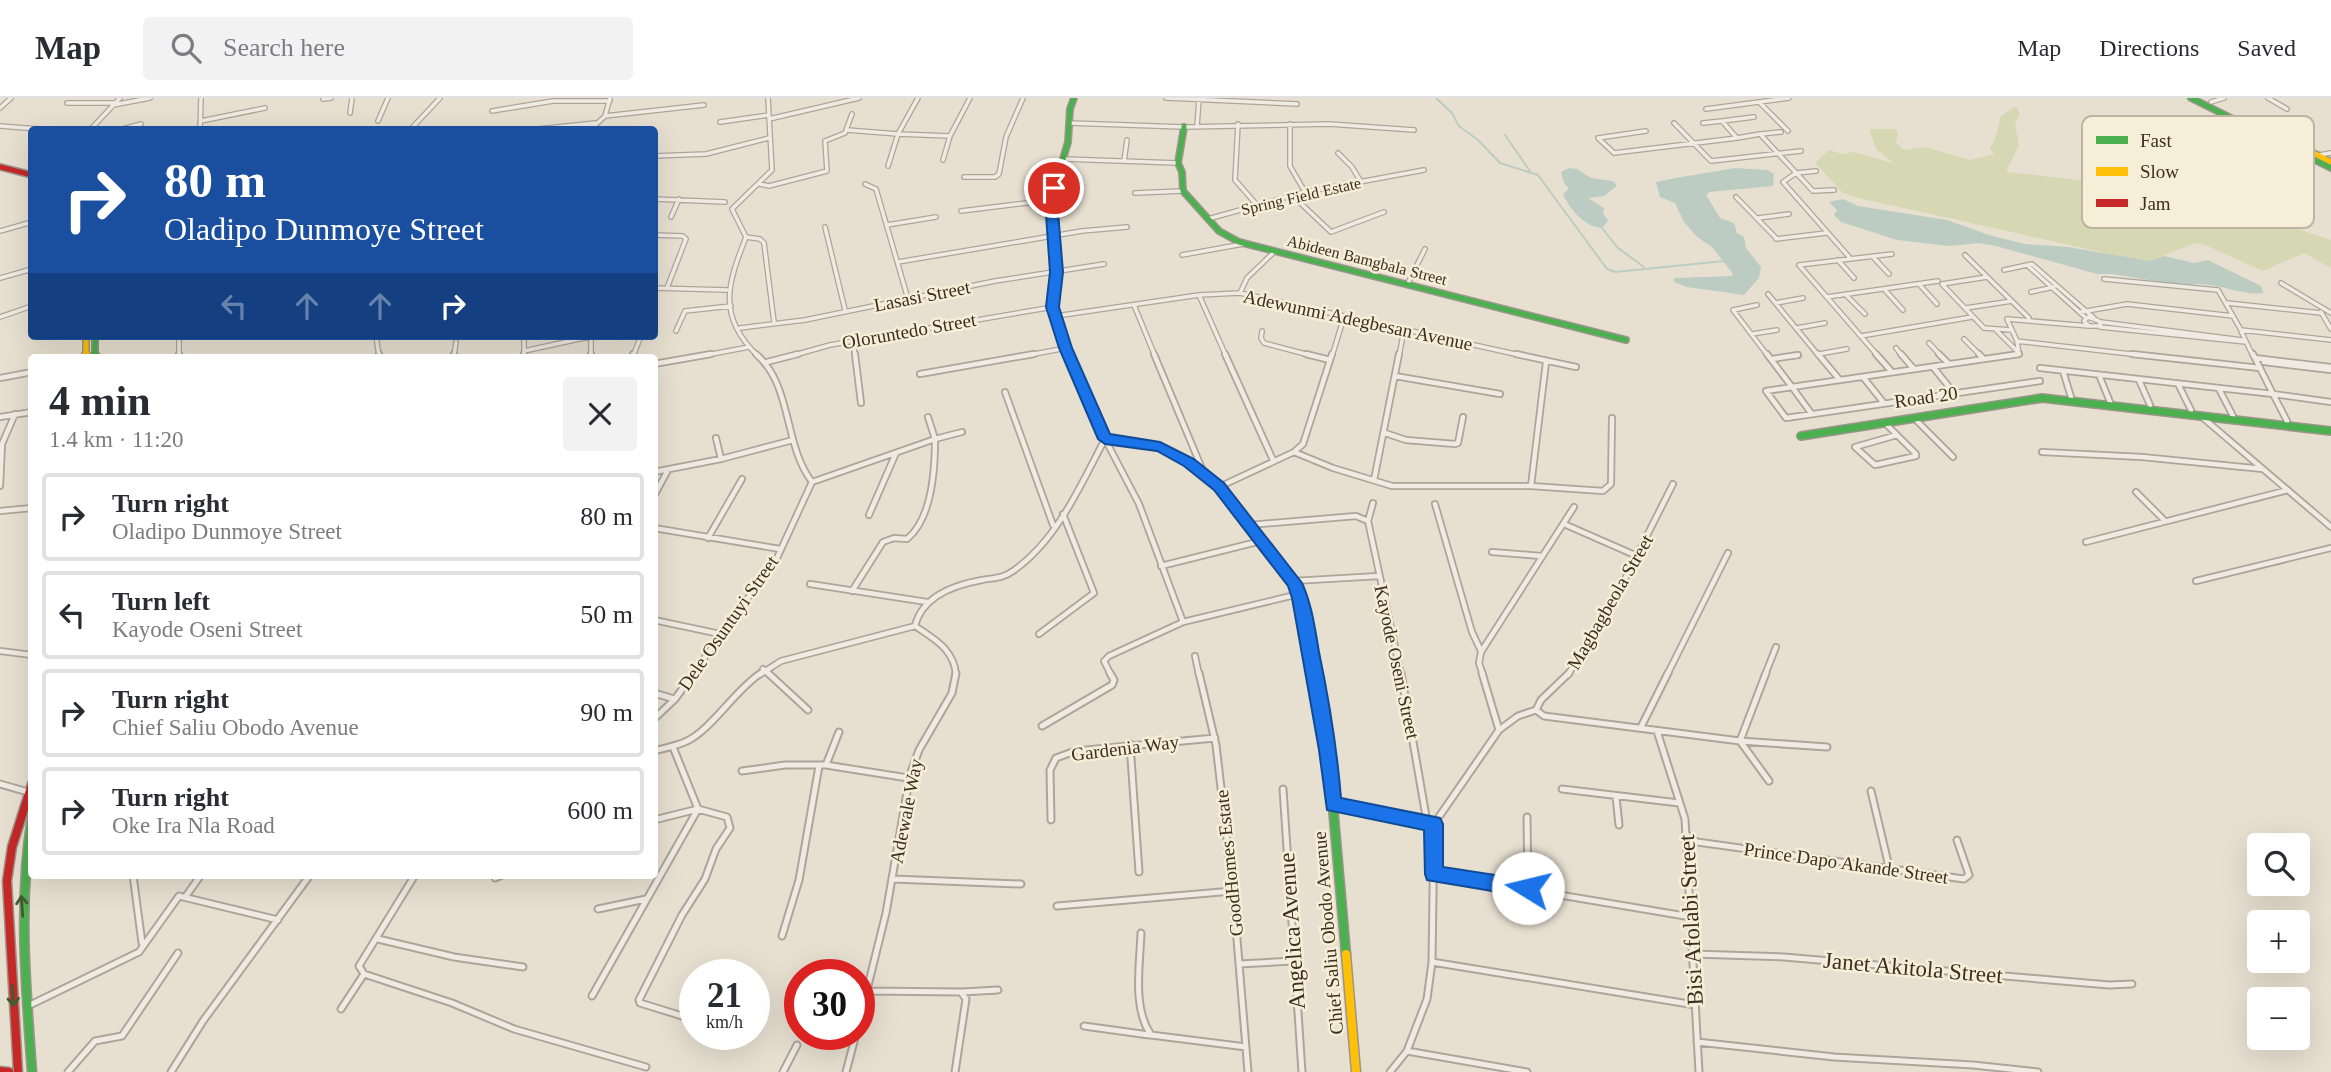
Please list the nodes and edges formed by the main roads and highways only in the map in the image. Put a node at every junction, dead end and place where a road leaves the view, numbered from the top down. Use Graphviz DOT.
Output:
graph roads {
  1 [pos="1074,98"];
  2 [pos="2191,98"];
  3 [pos="2207,100"];
  4 [pos="2227,116"];
  5 [pos="2239,116"];
  6 [pos="1184,127"];
  7 [pos="2314,153"];
  8 [pos="2314,160"];
  9 [pos="2331,162"];
  10 [pos="2331,168"];
  11 [pos="0,169"];
  12 [pos="28,176"];
  13 [pos="1626,340"];
  14 [pos="2331,431"];
  15 [pos="1801,436"];
  16 [pos="28,795"];
  17 [pos="28,839"];
  18 [pos="4,880"];
  19 [pos="0,1071"];
  20 [pos="9,1072"];
  21 [pos="18,1072"];
  22 [pos="32,1072"];
  23 [pos="1356,1072"];
  1 -- 23 [label="main road, Chief Saliu Obodo Avenue"];
  2 -- 4 [label="main road"];
  3 -- 5 [label="main road"];
  6 -- 13 [label="main road, Abideen Bamgbala Street"];
  7 -- 9 [label="main road"];
  8 -- 10 [label="main road"];
  11 -- 12 [label="main road"];
  14 -- 15 [label="main road"];
  16 -- 18 [label="main road"];
  22 -- 17 [label="main road, one-way"];
  18 -- 21 [label="main road, one-way"];
  19 -- 20 [label="main road"];
}
